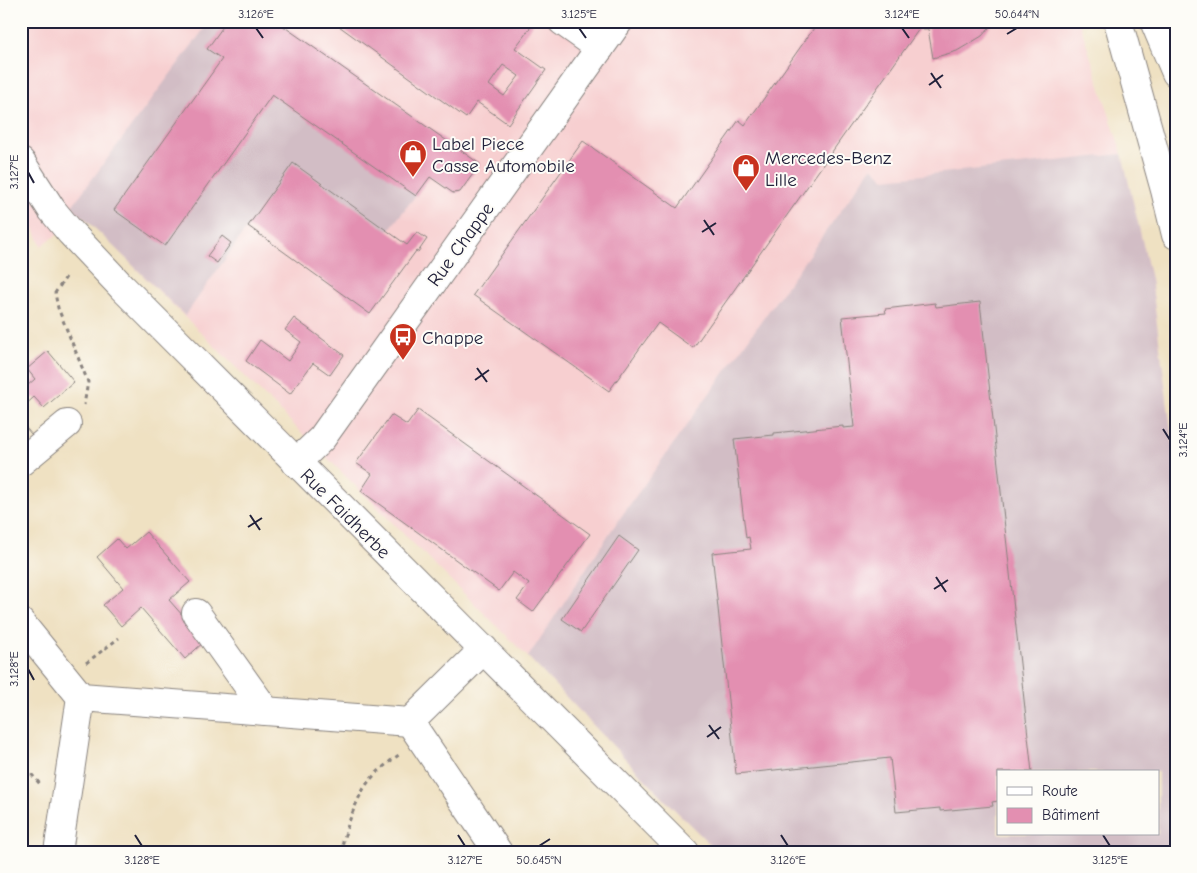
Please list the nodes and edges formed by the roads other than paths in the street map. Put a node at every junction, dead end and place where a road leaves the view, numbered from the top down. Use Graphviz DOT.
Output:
graph roads {
  1 [pos="562,21"];
  2 [pos="619,21"];
  3 [pos="1118,21"];
  4 [pos="1154,21"];
  5 [pos="1166,21"];
  6 [pos="600,48"];
  7 [pos="1176,58"];
  8 [pos="1176,73"];
  9 [pos="21,162"];
  10 [pos="1176,236"];
  11 [pos="67,424"];
  12 [pos="21,462"];
  13 [pos="296,463"];
  14 [pos="196,614"];
  15 [pos="21,623"];
  16 [pos="484,649"];
  17 [pos="74,688"];
  18 [pos="266,711"];
  19 [pos="416,731"];
  20 [pos="58,852"];
  21 [pos="498,852"];
  22 [pos="685,852"];
  1 -- 6 [label="street"];
  2 -- 6 [label="street, Rue Chappe"];
  3 -- 10 [label="street"];
  4 -- 8 [label="street"];
  5 -- 7 [label="street"];
  6 -- 13 [label="street, Rue Chappe"];
  9 -- 13 [label="street, Rue Faidherbe"];
  11 -- 12 [label="street"];
  13 -- 16 [label="street, Rue Faidherbe"];
  14 -- 18 [label="street"];
  15 -- 17 [label="street"];
  16 -- 19 [label="street"];
  16 -- 22 [label="street, Rue Faidherbe"];
  17 -- 18 [label="street"];
  17 -- 20 [label="street"];
  18 -- 19 [label="street"];
  19 -- 21 [label="street"];
}
